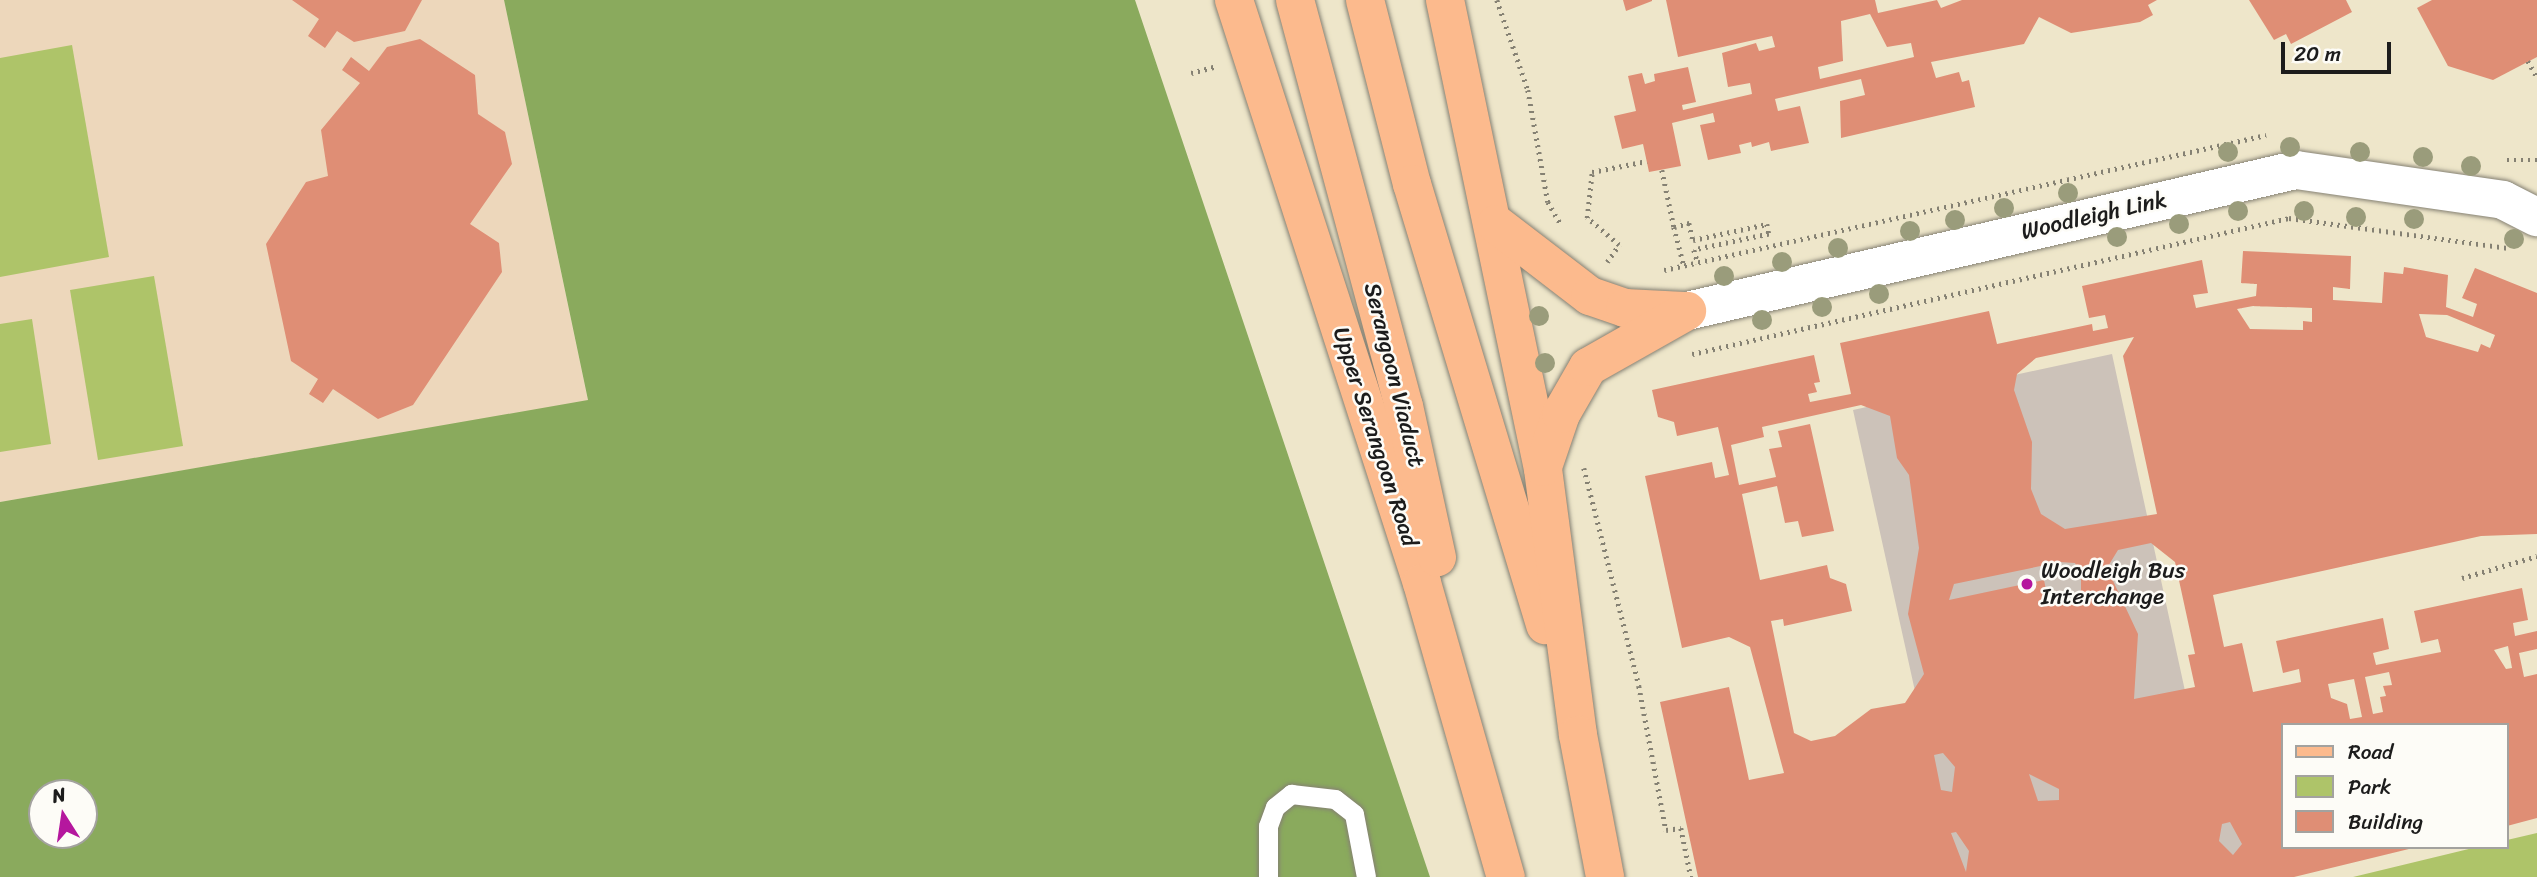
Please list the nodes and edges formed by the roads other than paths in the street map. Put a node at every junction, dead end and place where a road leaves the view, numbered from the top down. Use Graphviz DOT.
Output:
graph roads {
  1 [pos="1234,0"];
  2 [pos="1295,0"];
  3 [pos="1365,0"];
  4 [pos="1445,0"];
  5 [pos="2520,197"];
  6 [pos="1496,224"];
  7 [pos="2530,233"];
  8 [pos="1688,311"];
  9 [pos="1543,469"];
  10 [pos="1578,735"];
  11 [pos="1268,877"];
  12 [pos="1366,877"];
  13 [pos="1506,877"];
  14 [pos="1605,877"];
  1 -- 13 [label="main road, Upper Serangoon Road"];
  2 -- 13 [label="main road, Serangoon Viaduct"];
  3 -- 10 [label="main road"];
  4 -- 6 [label="main road"];
  5 -- 7 [label="street, Woodleigh Link"];
  5 -- 8 [label="street, Woodleigh Link"];
  6 -- 8 [label="main road"];
  6 -- 9 [label="main road"];
  8 -- 9 [label="main road"];
  9 -- 10 [label="main road"];
  10 -- 14 [label="main road"];
  11 -- 12 [label="lane"];
}
